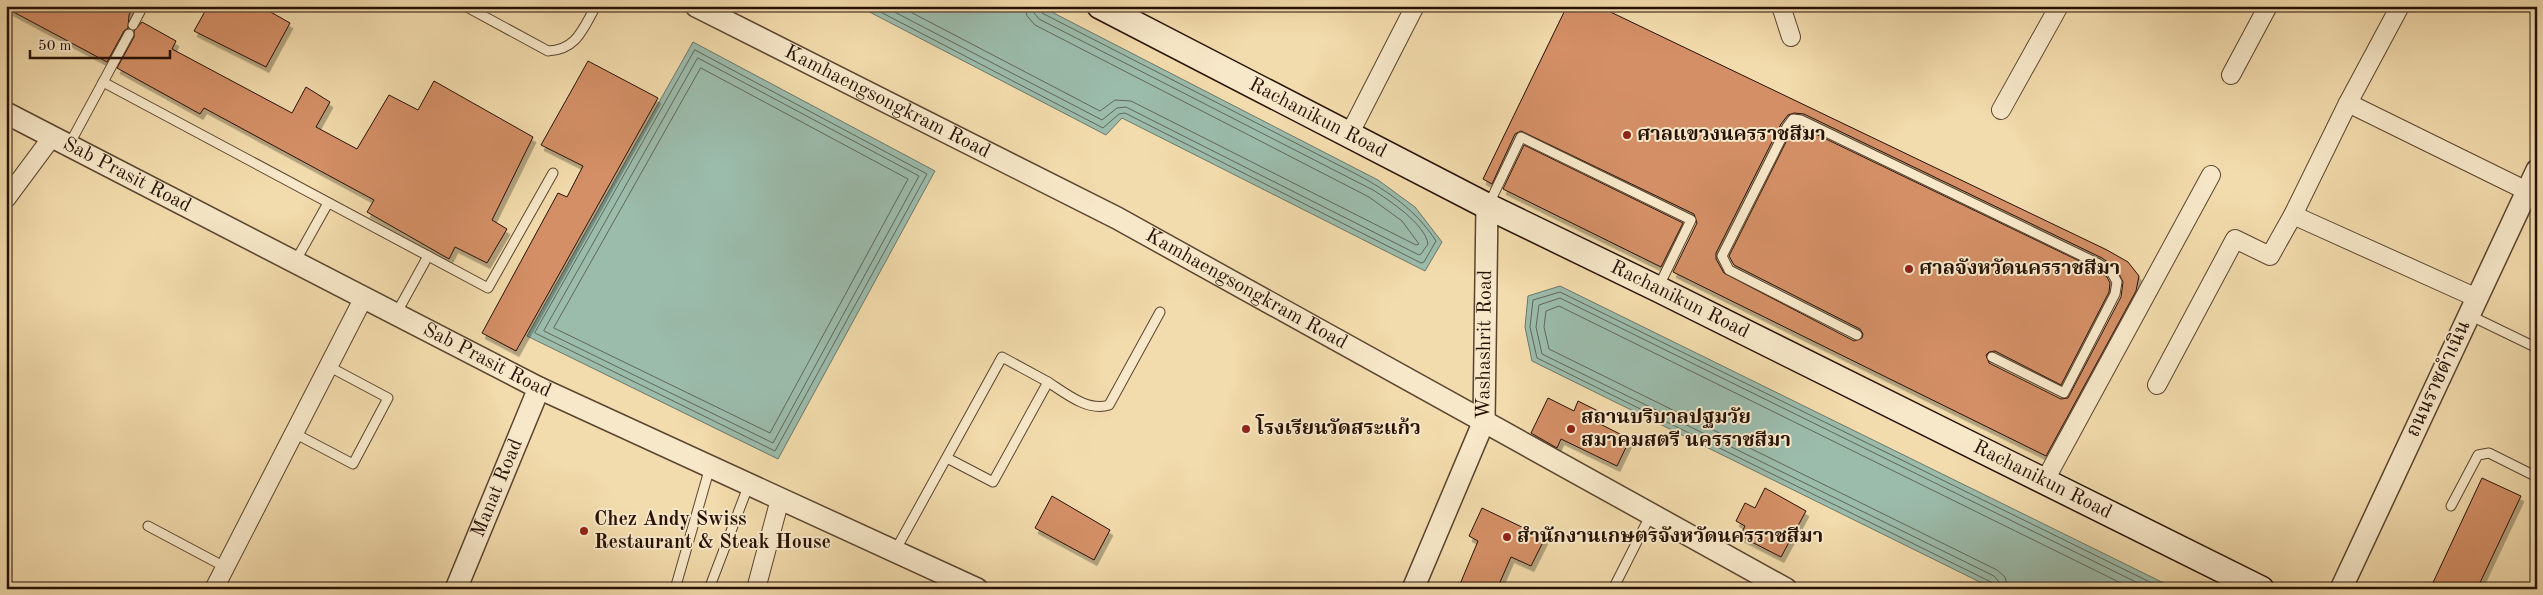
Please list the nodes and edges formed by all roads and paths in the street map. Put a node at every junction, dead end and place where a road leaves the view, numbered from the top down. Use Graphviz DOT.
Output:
graph roads {
  1 [pos="143,6"];
  2 [pos="464,6"];
  3 [pos="596,6"];
  4 [pos="696,6"];
  5 [pos="1100,6"];
  6 [pos="1415,6"];
  7 [pos="1781,6"];
  8 [pos="2059,6"];
  9 [pos="2268,6"];
  10 [pos="2400,6"];
  11 [pos="1791,37"];
  12 [pos="2231,75"];
  13 [pos="103,82"];
  14 [pos="2348,103"];
  15 [pos="2001,110"];
  16 [pos="6,113"];
  17 [pos="1350,133"];
  18 [pos="60,141"];
  19 [pos="2537,170"];
  20 [pos="553,174"];
  21 [pos="2211,175"];
  22 [pos="2527,191"];
  23 [pos="6,199"];
  24 [pos="328,203"];
  25 [pos="1488,206"];
  26 [pos="2293,215"];
  27 [pos="428,256"];
  28 [pos="295,262"];
  29 [pos="1658,289"];
  30 [pos="364,297"];
  31 [pos="2473,307"];
  32 [pos="1160,312"];
  33 [pos="396,314"];
  34 [pos="1858,336"];
  35 [pos="2537,348"];
  36 [pos="1992,357"];
  37 [pos="328,366"];
  38 [pos="1048,382"];
  39 [pos="2157,385"];
  40 [pos="539,388"];
  41 [pos="1484,421"];
  42 [pos="294,432"];
  43 [pos="947,458"];
  44 [pos="710,466"];
  45 [pos="2537,477"];
  46 [pos="2044,482"];
  47 [pos="749,484"];
  48 [pos="780,499"];
  49 [pos="2451,506"];
  50 [pos="1652,514"];
  51 [pos="148,526"];
  52 [pos="895,551"];
  53 [pos="225,567"];
  54 [pos="956,584"];
  55 [pos="1782,588"];
  56 [pos="214,589"];
  57 [pos="456,589"];
  58 [pos="674,589"];
  59 [pos="709,589"];
  60 [pos="756,589"];
  61 [pos="977,589"];
  62 [pos="1413,589"];
  63 [pos="1614,589"];
  64 [pos="2261,589"];
  65 [pos="2341,589"];
  1 -- 13 [label="lane"];
  2 -- 3 [label="lane"];
  4 -- 41 [label="street, Kamhaengsongkram Road"];
  5 -- 17 [label="main road, Rachanikun Road"];
  6 -- 17 [label="street"];
  7 -- 11 [label="street"];
  8 -- 15 [label="street"];
  9 -- 12 [label="street"];
  10 -- 14 [label="street"];
  13 -- 18 [label="lane"];
  13 -- 24 [label="lane"];
  14 -- 22 [label="street"];
  14 -- 26 [label="street"];
  16 -- 18 [label="street, Sab Prasit Road"];
  17 -- 25 [label="main road, Rachanikun Road"];
  18 -- 23 [label="street"];
  18 -- 28 [label="street, Sab Prasit Road"];
  19 -- 22 [label="street, ถนนราชดำเนิน"];
  20 -- 27 [label="lane"];
  21 -- 46 [label="street"];
  22 -- 31 [label="street, ถนนราชดำเนิน"];
  24 -- 27 [label="lane"];
  24 -- 28 [label="lane"];
  25 -- 29 [label="main road, Rachanikun Road"];
  25 -- 29 [label="lane"];
  25 -- 41 [label="street, Washashrit Road"];
  26 -- 31 [label="street"];
  26 -- 39 [label="street"];
  27 -- 33 [label="lane"];
  28 -- 30 [label="street, Sab Prasit Road"];
  29 -- 46 [label="main road, Rachanikun Road"];
  30 -- 33 [label="street, Sab Prasit Road"];
  30 -- 37 [label="street"];
  31 -- 35 [label="lane"];
  31 -- 65 [label="street, ถนนราชดำเนิน"];
  32 -- 38 [label="lane"];
  33 -- 40 [label="street, Sab Prasit Road"];
  34 -- 36 [label="lane"];
  37 -- 42 [label="street"];
  37 -- 42 [label="lane"];
  38 -- 43 [label="lane"];
  38 -- 43 [label="lane"];
  40 -- 44 [label="street, Sab Prasit Road"];
  40 -- 57 [label="street, Manat Road"];
  41 -- 50 [label="street, Kamhaengsongkram Road"];
  41 -- 62 [label="street, Washashrit Road"];
  42 -- 53 [label="street"];
  43 -- 52 [label="lane"];
  44 -- 47 [label="street, Sab Prasit Road"];
  44 -- 58 [label="lane"];
  45 -- 49 [label="lane"];
  46 -- 64 [label="main road, Rachanikun Road"];
  47 -- 48 [label="street, Sab Prasit Road"];
  47 -- 59 [label="lane"];
  48 -- 52 [label="street, Sab Prasit Road"];
  48 -- 60 [label="street"];
  50 -- 55 [label="street, Kamhaengsongkram Road"];
  50 -- 63 [label="lane"];
  51 -- 53 [label="lane"];
  52 -- 54 [label="street, Sab Prasit Road"];
  53 -- 56 [label="street"];
  54 -- 61 [label="street, Sab Prasit Road"];
}
